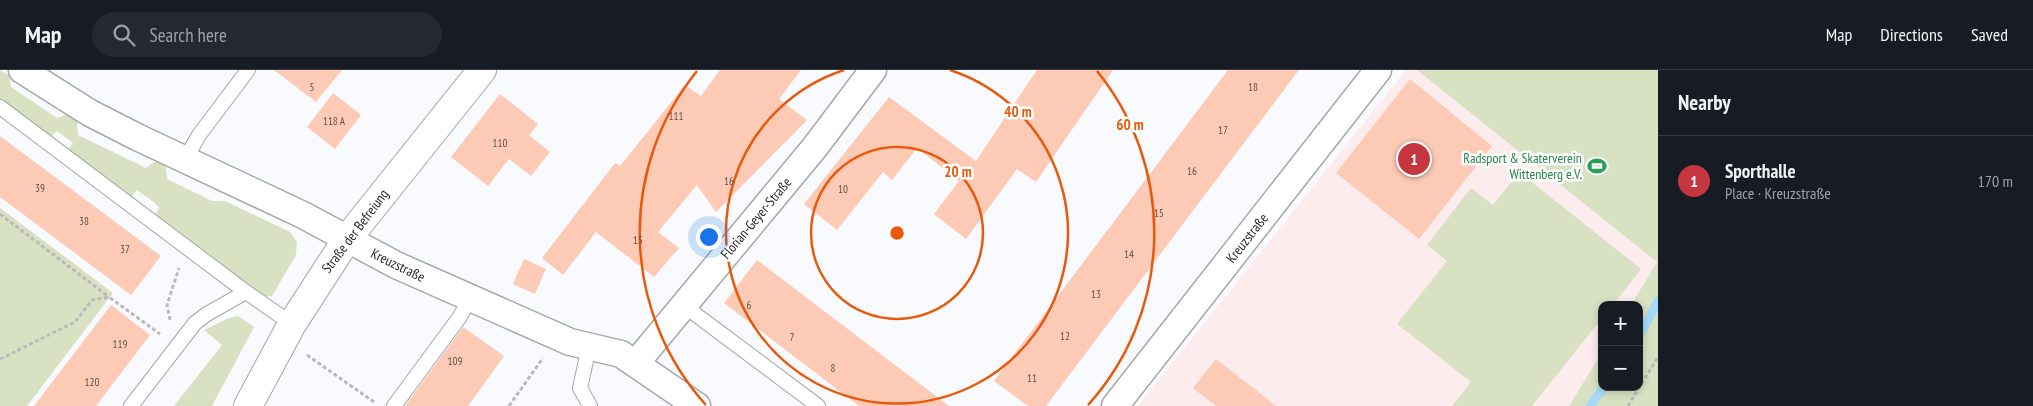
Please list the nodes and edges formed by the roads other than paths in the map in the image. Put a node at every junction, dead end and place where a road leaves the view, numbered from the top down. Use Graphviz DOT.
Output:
graph roads {
  1 [pos="22,70"];
  2 [pos="248,70"];
  3 [pos="482,70"];
  4 [pos="873,70"];
  5 [pos="1378,70"];
  6 [pos="0,107"];
  7 [pos="185,160"];
  8 [pos="346,239"];
  9 [pos="246,292"];
  10 [pos="470,299"];
  11 [pos="683,305"];
  12 [pos="292,324"];
  13 [pos="588,347"];
  14 [pos="636,363"];
  15 [pos="130,406"];
  16 [pos="248,406"];
  17 [pos="394,406"];
  18 [pos="590,406"];
  19 [pos="697,406"];
  20 [pos="818,406"];
  21 [pos="1115,406"];
  1 -- 7 [label="street, Kreuzstraße"];
  2 -- 7 [label="lane"];
  3 -- 8 [label="street, Straße der Befreiung"];
  4 -- 11 [label="street, Florian-Geyer-Straße"];
  5 -- 21 [label="street, Kreuzstraße"];
  6 -- 9 [label="lane"];
  7 -- 8 [label="street, Kreuzstraße"];
  8 -- 10 [label="street, Kreuzstraße"];
  8 -- 12 [label="street, Straße der Befreiung"];
  9 -- 12 [label="lane"];
  9 -- 15 [label="lane"];
  10 -- 13 [label="street, Kreuzstraße"];
  10 -- 17 [label="lane"];
  11 -- 14 [label="street, Florian-Geyer-Straße"];
  11 -- 20 [label="lane"];
  12 -- 16 [label="street, Straße der Befreiung"];
  13 -- 14 [label="street, Kreuzstraße"];
  13 -- 18 [label="lane"];
  14 -- 19 [label="street, Kreuzstraße"];
}
